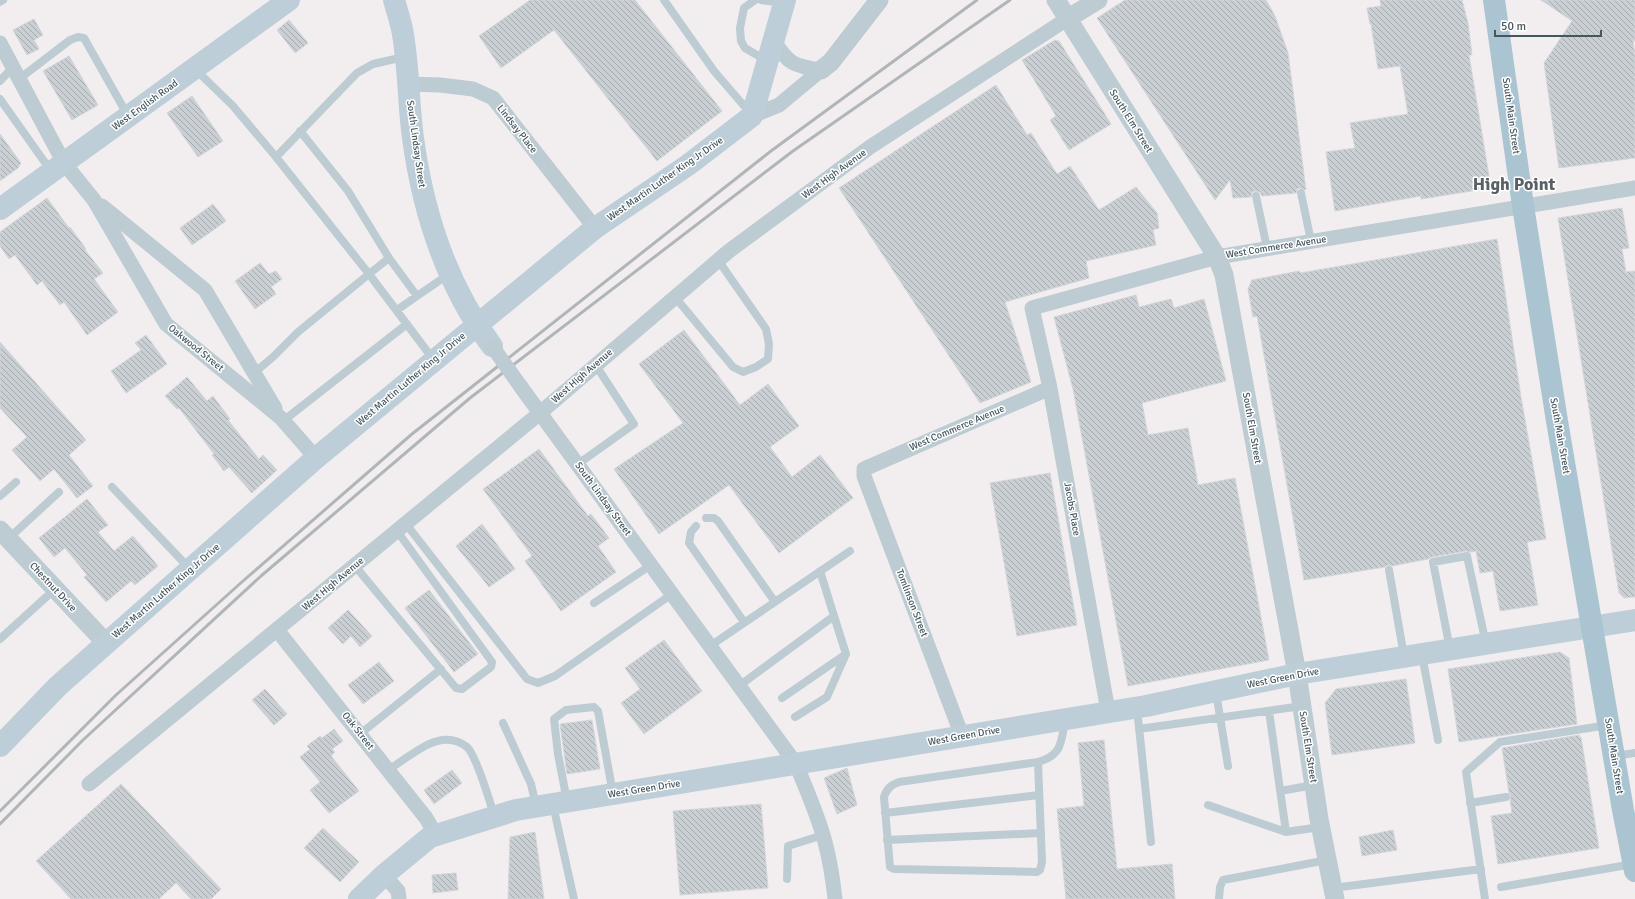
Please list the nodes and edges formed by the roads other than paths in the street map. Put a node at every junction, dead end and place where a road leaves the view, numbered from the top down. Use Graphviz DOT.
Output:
graph roads {
  1 [pos="3,0"];
  2 [pos="289,0"];
  3 [pos="394,0"];
  4 [pos="664,0"];
  5 [pos="755,0"];
  6 [pos="761,0"];
  7 [pos="879,0"];
  8 [pos="1056,0"];
  9 [pos="1098,0"];
  10 [pos="1494,0"];
  11 [pos="0,2"];
  12 [pos="784,2"];
  13 [pos="1067,19"];
  14 [pos="774,41"];
  15 [pos="0,43"];
  16 [pos="405,57"];
  17 [pos="768,62"];
  18 [pos="195,68"];
  19 [pos="821,70"];
  20 [pos="16,73"];
  21 [pos="0,82"];
  22 [pos="408,84"];
  23 [pos="0,99"];
  24 [pos="752,116"];
  25 [pos="128,117"];
  26 [pos="300,131"];
  27 [pos="276,156"];
  28 [pos="58,167"];
  29 [pos="1635,188"];
  30 [pos="1301,193"];
  31 [pos="1256,196"];
  32 [pos="94,200"];
  33 [pos="1523,206"];
  34 [pos="0,209"];
  35 [pos="595,228"];
  36 [pos="1311,241"];
  37 [pos="1267,248"];
  38 [pos="1217,257"];
  39 [pos="389,258"];
  40 [pos="718,260"];
  41 [pos="369,274"];
  42 [pos="450,274"];
  43 [pos="417,296"];
  44 [pos="675,297"];
  45 [pos="1032,308"];
  46 [pos="397,310"];
  47 [pos="407,324"];
  48 [pos="476,325"];
  49 [pos="492,346"];
  50 [pos="434,360"];
  51 [pos="596,364"];
  52 [pos="254,373"];
  53 [pos="1050,388"];
  54 [pos="540,413"];
  55 [pos="282,419"];
  56 [pos="316,458"];
  57 [pos="578,464"];
  58 [pos="864,469"];
  59 [pos="16,482"];
  60 [pos="112,487"];
  61 [pos="59,492"];
  62 [pos="0,496"];
  63 [pos="706,518"];
  64 [pos="696,526"];
  65 [pos="401,527"];
  66 [pos="4,534"];
  67 [pos="850,551"];
  68 [pos="651,564"];
  69 [pos="355,566"];
  70 [pos="191,569"];
  71 [pos="1389,570"];
  72 [pos="820,571"];
  73 [pos="55,589"];
  74 [pos="672,594"];
  75 [pos="775,602"];
  76 [pos="594,603"];
  77 [pos="834,616"];
  78 [pos="1635,620"];
  79 [pos="744,622"];
  80 [pos="1593,627"];
  81 [pos="276,630"];
  82 [pos="0,639"];
  83 [pos="106,643"];
  84 [pos="1486,644"];
  85 [pos="710,646"];
  86 [pos="1450,650"];
  87 [pos="846,654"];
  88 [pos="1413,656"];
  89 [pos="441,669"];
  90 [pos="1298,674"];
  91 [pos="739,686"];
  92 [pos="1216,691"];
  93 [pos="782,698"];
  94 [pos="1302,706"];
  95 [pos="1137,707"];
  96 [pos="1108,711"];
  97 [pos="1269,711"];
  98 [pos="795,717"];
  99 [pos="1065,718"];
  100 [pos="1221,718"];
  101 [pos="504,723"];
  102 [pos="1609,725"];
  103 [pos="1139,729"];
  104 [pos="360,734"];
  105 [pos="962,736"];
  106 [pos="1438,740"];
  107 [pos="0,746"];
  108 [pos="1625,755"];
  109 [pos="1038,762"];
  110 [pos="796,764"];
  111 [pos="1228,766"];
  112 [pos="388,770"];
  113 [pos="89,784"];
  114 [pos="1314,785"];
  115 [pos="1280,791"];
  116 [pos="613,794"];
  117 [pos="1039,795"];
  118 [pos="1506,796"];
  119 [pos="1470,803"];
  120 [pos="552,804"];
  121 [pos="1208,804"];
  122 [pos="885,813"];
  123 [pos="495,817"];
  124 [pos="1321,827"];
  125 [pos="1286,832"];
  126 [pos="1041,833"];
  127 [pos="436,834"];
  128 [pos="823,835"];
  129 [pos="887,840"];
  130 [pos="1151,842"];
  131 [pos="1327,860"];
  132 [pos="1634,867"];
  133 [pos="1481,869"];
  134 [pos="384,875"];
  135 [pos="787,879"];
  136 [pos="1501,887"];
  137 [pos="1334,894"];
  138 [pos="359,899"];
  139 [pos="399,899"];
  140 [pos="574,899"];
  141 [pos="835,899"];
  142 [pos="1219,899"];
  143 [pos="1485,899"];
  1 -- 11 [label="lane"];
  2 -- 18 [label="main road, West English Road"];
  3 -- 16 [label="main road, South Lindsay Street"];
  4 -- 24 [label="lane"];
  5 -- 17 [label="lane"];
  6 -- 12 [label="lane"];
  7 -- 19 [label="street"];
  8 -- 13 [label="street, South Elm Street"];
  9 -- 13 [label="street, West High Avenue"];
  10 -- 33 [label="main road, South Main Street"];
  12 -- 14 [label="main road"];
  13 -- 38 [label="street, South Elm Street"];
  13 -- 40 [label="street, West High Avenue"];
  14 -- 17 [label="main road"];
  14 -- 19 [label="street"];
  15 -- 20 [label="street, Oakwood Street"];
  16 -- 22 [label="main road, South Lindsay Street"];
  16 -- 26 [label="lane"];
  17 -- 24 [label="main road"];
  18 -- 25 [label="main road, West English Road"];
  18 -- 27 [label="lane"];
  19 -- 24 [label="street"];
  20 -- 21 [label="lane"];
  20 -- 25 [label="lane"];
  20 -- 28 [label="street, Oakwood Street"];
  22 -- 35 [label="street, Lindsay Place"];
  22 -- 42 [label="main road, South Lindsay Street"];
  23 -- 28 [label="lane"];
  24 -- 35 [label="main road, West Martin Luther King Jr Drive"];
  25 -- 28 [label="main road, West English Road"];
  26 -- 27 [label="lane"];
  26 -- 39 [label="lane"];
  27 -- 41 [label="lane"];
  28 -- 32 [label="street, Oakwood Street"];
  28 -- 34 [label="main road, West English Road"];
  29 -- 33 [label="street, West Commerce Avenue"];
  30 -- 36 [label="lane"];
  31 -- 37 [label="lane"];
  32 -- 52 [label="street, Oakwood Street"];
  32 -- 55 [label="street, Oakwood Street"];
  33 -- 36 [label="street, West Commerce Avenue"];
  33 -- 80 [label="main road, South Main Street"];
  35 -- 48 [label="main road, West Martin Luther King Jr Drive"];
  36 -- 37 [label="street, West Commerce Avenue"];
  37 -- 38 [label="street, West Commerce Avenue"];
  38 -- 45 [label="street, West Commerce Avenue"];
  38 -- 90 [label="street, South Elm Street"];
  39 -- 41 [label="lane"];
  39 -- 43 [label="lane"];
  40 -- 44 [label="street, West High Avenue"];
  40 -- 44 [label="lane"];
  41 -- 46 [label="lane"];
  41 -- 52 [label="lane"];
  42 -- 43 [label="lane"];
  42 -- 48 [label="main road, South Lindsay Street"];
  43 -- 46 [label="lane"];
  44 -- 51 [label="street, West High Avenue"];
  45 -- 53 [label="street, Jacobs Place"];
  46 -- 47 [label="lane"];
  47 -- 50 [label="lane"];
  47 -- 55 [label="lane"];
  48 -- 49 [label="main road, South Lindsay Street"];
  48 -- 50 [label="main road, West Martin Luther King Jr Drive"];
  49 -- 54 [label="street, South Lindsay Street, bridge"];
  50 -- 56 [label="main road, West Martin Luther King Jr Drive"];
  51 -- 54 [label="street, West High Avenue"];
  51 -- 57 [label="lane"];
  52 -- 55 [label="street, Oakwood Street"];
  53 -- 58 [label="street, West Commerce Avenue"];
  53 -- 96 [label="street, Jacobs Place"];
  54 -- 57 [label="street, South Lindsay Street"];
  54 -- 65 [label="street, West High Avenue"];
  55 -- 56 [label="street, Oakwood Street"];
  56 -- 70 [label="main road, West Martin Luther King Jr Drive"];
  57 -- 68 [label="street, South Lindsay Street"];
  58 -- 105 [label="street, Tomlinson Street"];
  59 -- 62 [label="lane"];
  60 -- 70 [label="lane"];
  61 -- 66 [label="lane"];
  63 -- 75 [label="lane"];
  64 -- 79 [label="lane"];
  65 -- 69 [label="street, West High Avenue"];
  65 -- 74 [label="lane"];
  65 -- 89 [label="lane"];
  66 -- 73 [label="street, Chestnut Drive"];
  67 -- 72 [label="lane"];
  68 -- 74 [label="street, South Lindsay Street"];
  68 -- 76 [label="lane"];
  69 -- 81 [label="street, West High Avenue"];
  69 -- 89 [label="lane"];
  70 -- 83 [label="main road, West Martin Luther King Jr Drive"];
  71 -- 88 [label="lane"];
  72 -- 75 [label="lane"];
  72 -- 77 [label="lane"];
  73 -- 82 [label="lane"];
  73 -- 83 [label="street, Chestnut Drive"];
  74 -- 85 [label="street, South Lindsay Street"];
  75 -- 79 [label="lane"];
  77 -- 87 [label="lane"];
  77 -- 91 [label="lane"];
  78 -- 80 [label="main road, West Green Drive"];
  79 -- 85 [label="lane"];
  80 -- 84 [label="main road, West Green Drive"];
  80 -- 102 [label="main road, South Main Street"];
  81 -- 104 [label="street, Oak Street"];
  81 -- 113 [label="street, West High Avenue"];
  83 -- 107 [label="main road, West Martin Luther King Jr Drive"];
  84 -- 86 [label="main road, West Green Drive"];
  84 -- 86 [label="lane"];
  85 -- 91 [label="street, South Lindsay Street"];
  86 -- 88 [label="main road, West Green Drive"];
  87 -- 93 [label="lane"];
  87 -- 98 [label="lane"];
  88 -- 90 [label="main road, West Green Drive"];
  88 -- 106 [label="lane"];
  89 -- 104 [label="lane"];
  90 -- 92 [label="main road, West Green Drive"];
  90 -- 94 [label="street, South Elm Street"];
  91 -- 110 [label="street, South Lindsay Street"];
  92 -- 95 [label="main road, West Green Drive"];
  92 -- 100 [label="lane"];
  94 -- 97 [label="lane"];
  94 -- 114 [label="street, South Elm Street"];
  95 -- 96 [label="main road, West Green Drive"];
  95 -- 103 [label="lane"];
  96 -- 99 [label="main road, West Green Drive"];
  97 -- 100 [label="lane"];
  97 -- 115 [label="lane"];
  99 -- 105 [label="main road, West Green Drive"];
  99 -- 109 [label="lane"];
  100 -- 103 [label="lane"];
  100 -- 111 [label="lane"];
  101 -- 120 [label="lane"];
  102 -- 108 [label="main road, South Main Street"];
  102 -- 119 [label="lane"];
  103 -- 130 [label="lane"];
  104 -- 112 [label="street, Oak Street"];
  105 -- 110 [label="main road, West Green Drive"];
  108 -- 132 [label="main road, South Main Street"];
  109 -- 117 [label="lane"];
  109 -- 122 [label="lane"];
  110 -- 116 [label="main road, West Green Drive"];
  110 -- 128 [label="street, South Lindsay Street"];
  112 -- 123 [label="lane"];
  112 -- 127 [label="street, Oak Street"];
  114 -- 115 [label="lane"];
  114 -- 124 [label="street, South Elm Street"];
  115 -- 125 [label="lane"];
  116 -- 120 [label="main road, West Green Drive"];
  116 -- 120 [label="lane"];
  117 -- 122 [label="lane"];
  117 -- 126 [label="lane"];
  118 -- 119 [label="lane"];
  119 -- 133 [label="lane"];
  120 -- 123 [label="main road, West Green Drive"];
  120 -- 140 [label="lane"];
  121 -- 125 [label="lane"];
  122 -- 129 [label="lane"];
  123 -- 127 [label="main road, West Green Drive"];
  124 -- 125 [label="lane"];
  124 -- 131 [label="street, South Elm Street"];
  126 -- 129 [label="lane"];
  126 -- 129 [label="lane"];
  127 -- 134 [label="main road, West Green Drive"];
  128 -- 135 [label="lane"];
  128 -- 141 [label="street, South Lindsay Street"];
  131 -- 137 [label="street, South Elm Street"];
  131 -- 142 [label="lane"];
  132 -- 136 [label="lane"];
  133 -- 137 [label="lane"];
  133 -- 143 [label="lane"];
  134 -- 138 [label="main road, West Green Drive"];
  134 -- 139 [label="street"];
}
